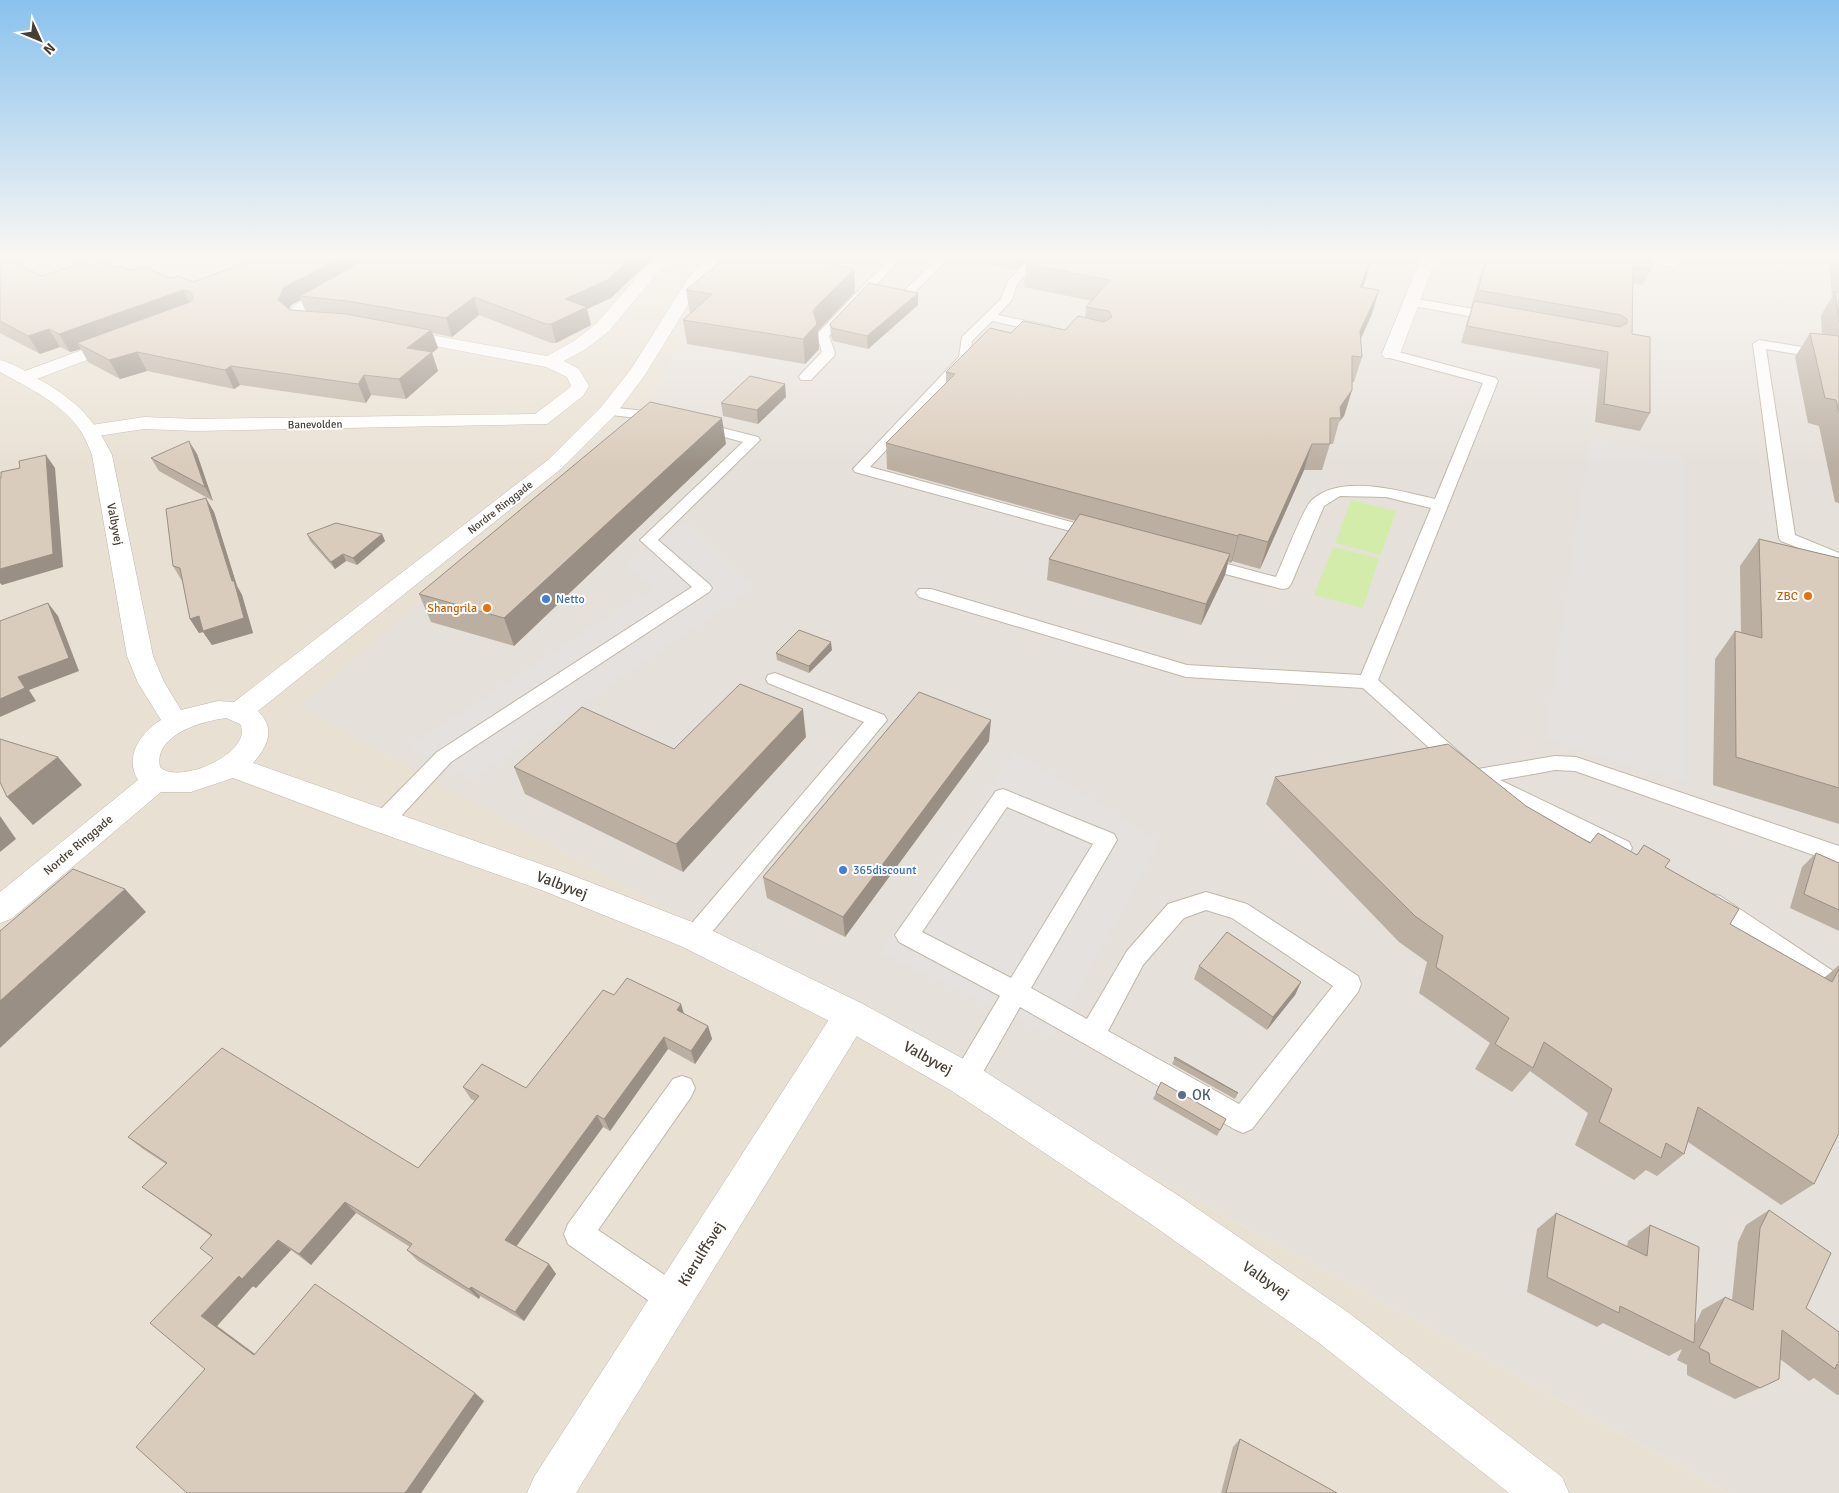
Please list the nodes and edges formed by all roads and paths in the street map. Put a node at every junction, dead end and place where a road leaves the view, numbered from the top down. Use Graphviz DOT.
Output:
graph roads {
  1 [pos="602,328"];
  2 [pos="666,328"];
  3 [pos="830,328"];
  4 [pos="978,328"];
  5 [pos="1042,328"];
  6 [pos="1402,328"];
  7 [pos="1054,330"];
  8 [pos="383,332"];
  9 [pos="138,334"];
  10 [pos="1391,354"];
  11 [pos="1839,357"];
  12 [pos="550,362"];
  13 [pos="0,365"];
  14 [pos="806,377"];
  15 [pos="23,378"];
  16 [pos="608,411"];
  17 [pos="91,431"];
  18 [pos="1439,505"];
  19 [pos="1109,537"];
  20 [pos="1186,558"];
  21 [pos="1839,559"];
  22 [pos="925,593"];
  23 [pos="775,679"];
  24 [pos="1368,682"];
  25 [pos="240,711"];
  26 [pos="176,723"];
  27 [pos="231,766"];
  28 [pos="1474,777"];
  29 [pos="157,780"];
  30 [pos="382,822"];
  31 [pos="1839,855"];
  32 [pos="1643,859"];
  33 [pos="1693,890"];
  34 [pos="0,910"];
  35 [pos="694,937"];
  36 [pos="1839,988"];
  37 [pos="1016,992"];
  38 [pos="852,1015"];
  39 [pos="1092,1035"];
  40 [pos="965,1079"];
  41 [pos="682,1088"];
  42 [pos="673,1298"];
  43 [pos="550,1493"];
  44 [pos="1546,1493"];
  1 -- 12 [label="street"];
  2 -- 16 [label="street, Nordre Ringgade"];
  3 -- 14 [label="lane"];
  4 -- 19 [label="lane"];
  5 -- 7 [label="lane"];
  6 -- 10 [label="street"];
  8 -- 12 [label="street"];
  9 -- 15 [label="street"];
  10 -- 18 [label="lane"];
  11 -- 21 [label="lane"];
  12 -- 17 [label="street, Banevolden"];
  13 -- 15 [label="street, Valbyvej"];
  15 -- 17 [label="street, Valbyvej"];
  16 -- 25 [label="street, Nordre Ringgade"];
  16 -- 30 [label="lane"];
  17 -- 26 [label="street, Valbyvej"];
  18 -- 20 [label="lane"];
  18 -- 24 [label="lane"];
  22 -- 24 [label="lane"];
  23 -- 35 [label="lane"];
  24 -- 28 [label="lane"];
  25 -- 26 [label="street"];
  25 -- 27 [label="street"];
  26 -- 29 [label="street"];
  27 -- 29 [label="street"];
  27 -- 30 [label="street, Valbyvej"];
  28 -- 31 [label="lane"];
  28 -- 32 [label="lane"];
  29 -- 34 [label="street, Nordre Ringgade"];
  30 -- 35 [label="street, Valbyvej"];
  33 -- 36 [label="lane"];
  35 -- 38 [label="street, Valbyvej"];
  37 -- 37 [label="lane"];
  37 -- 39 [label="lane"];
  37 -- 40 [label="lane"];
  38 -- 40 [label="street, Valbyvej"];
  38 -- 42 [label="street, Kierulffsvej"];
  39 -- 39 [label="lane"];
  40 -- 44 [label="street, Valbyvej"];
  41 -- 42 [label="lane"];
  42 -- 43 [label="street, Kierulffsvej"];
}
